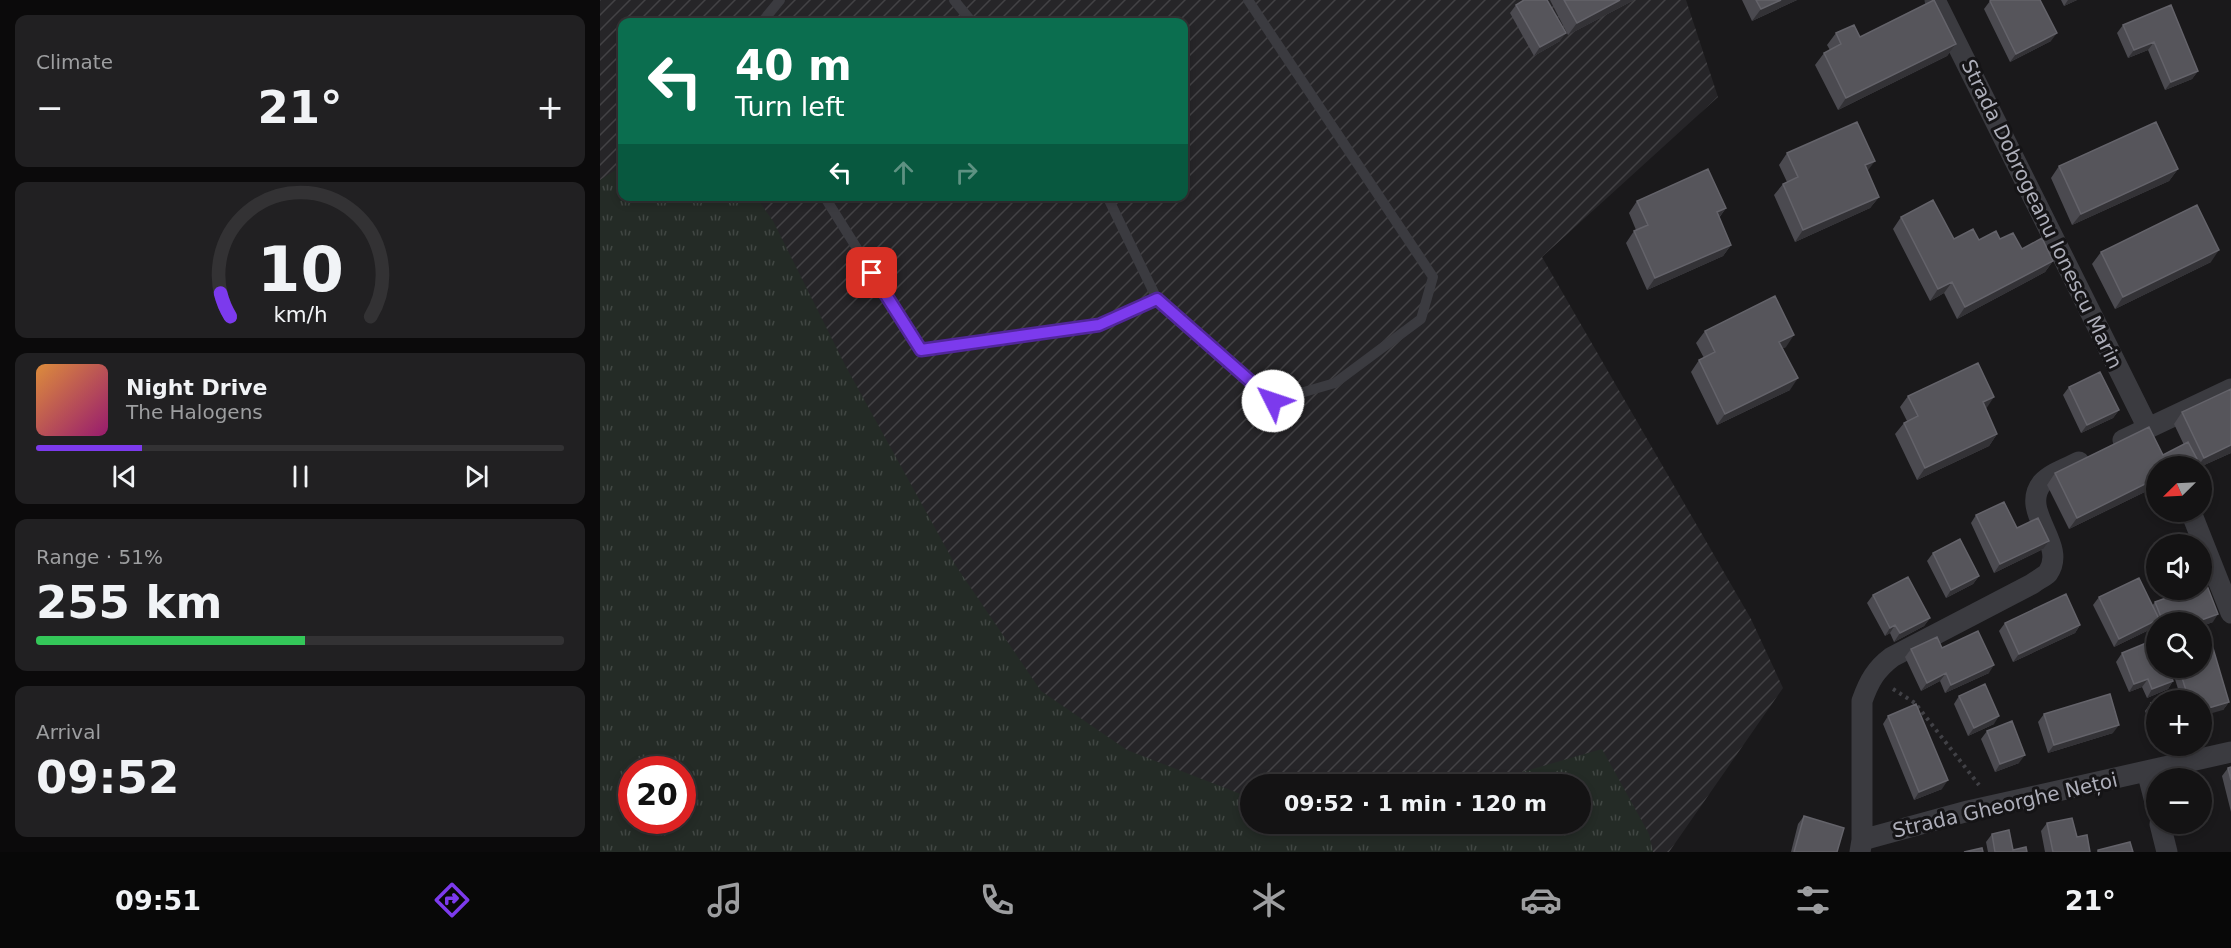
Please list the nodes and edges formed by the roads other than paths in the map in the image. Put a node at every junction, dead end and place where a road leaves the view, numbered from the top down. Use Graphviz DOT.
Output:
graph roads {
  1 [pos="780,0"];
  2 [pos="954,0"];
  3 [pos="1248,0"];
  4 [pos="1935,0"];
  5 [pos="765,18"];
  6 [pos="969,18"];
  7 [pos="827,201"];
  8 [pos="1109,201"];
  9 [pos="1157,299"];
  10 [pos="2231,389"];
  11 [pos="2148,428"];
  12 [pos="2195,522"];
  13 [pos="2231,613"];
  14 [pos="2231,752"];
  15 [pos="2160,768"];
  16 [pos="2146,771"];
  17 [pos="2162,834"];
  18 [pos="1861,846"];
  19 [pos="2167,852"];
  1 -- 5 [label="lane"];
  2 -- 6 [label="lane"];
  3 -- 9 [label="lane"];
  4 -- 11 [label="street, Strada Dobrogeanu Ionescu Marin"];
  7 -- 9 [label="lane"];
  8 -- 9 [label="lane"];
  10 -- 11 [label="street"];
  11 -- 18 [label="street"];
  12 -- 13 [label="street"];
  14 -- 15 [label="street, Strada Gheorghe Nețoi"];
  16 -- 18 [label="street, Strada Gheorghe Nețoi"];
  17 -- 19 [label="street"];
}
